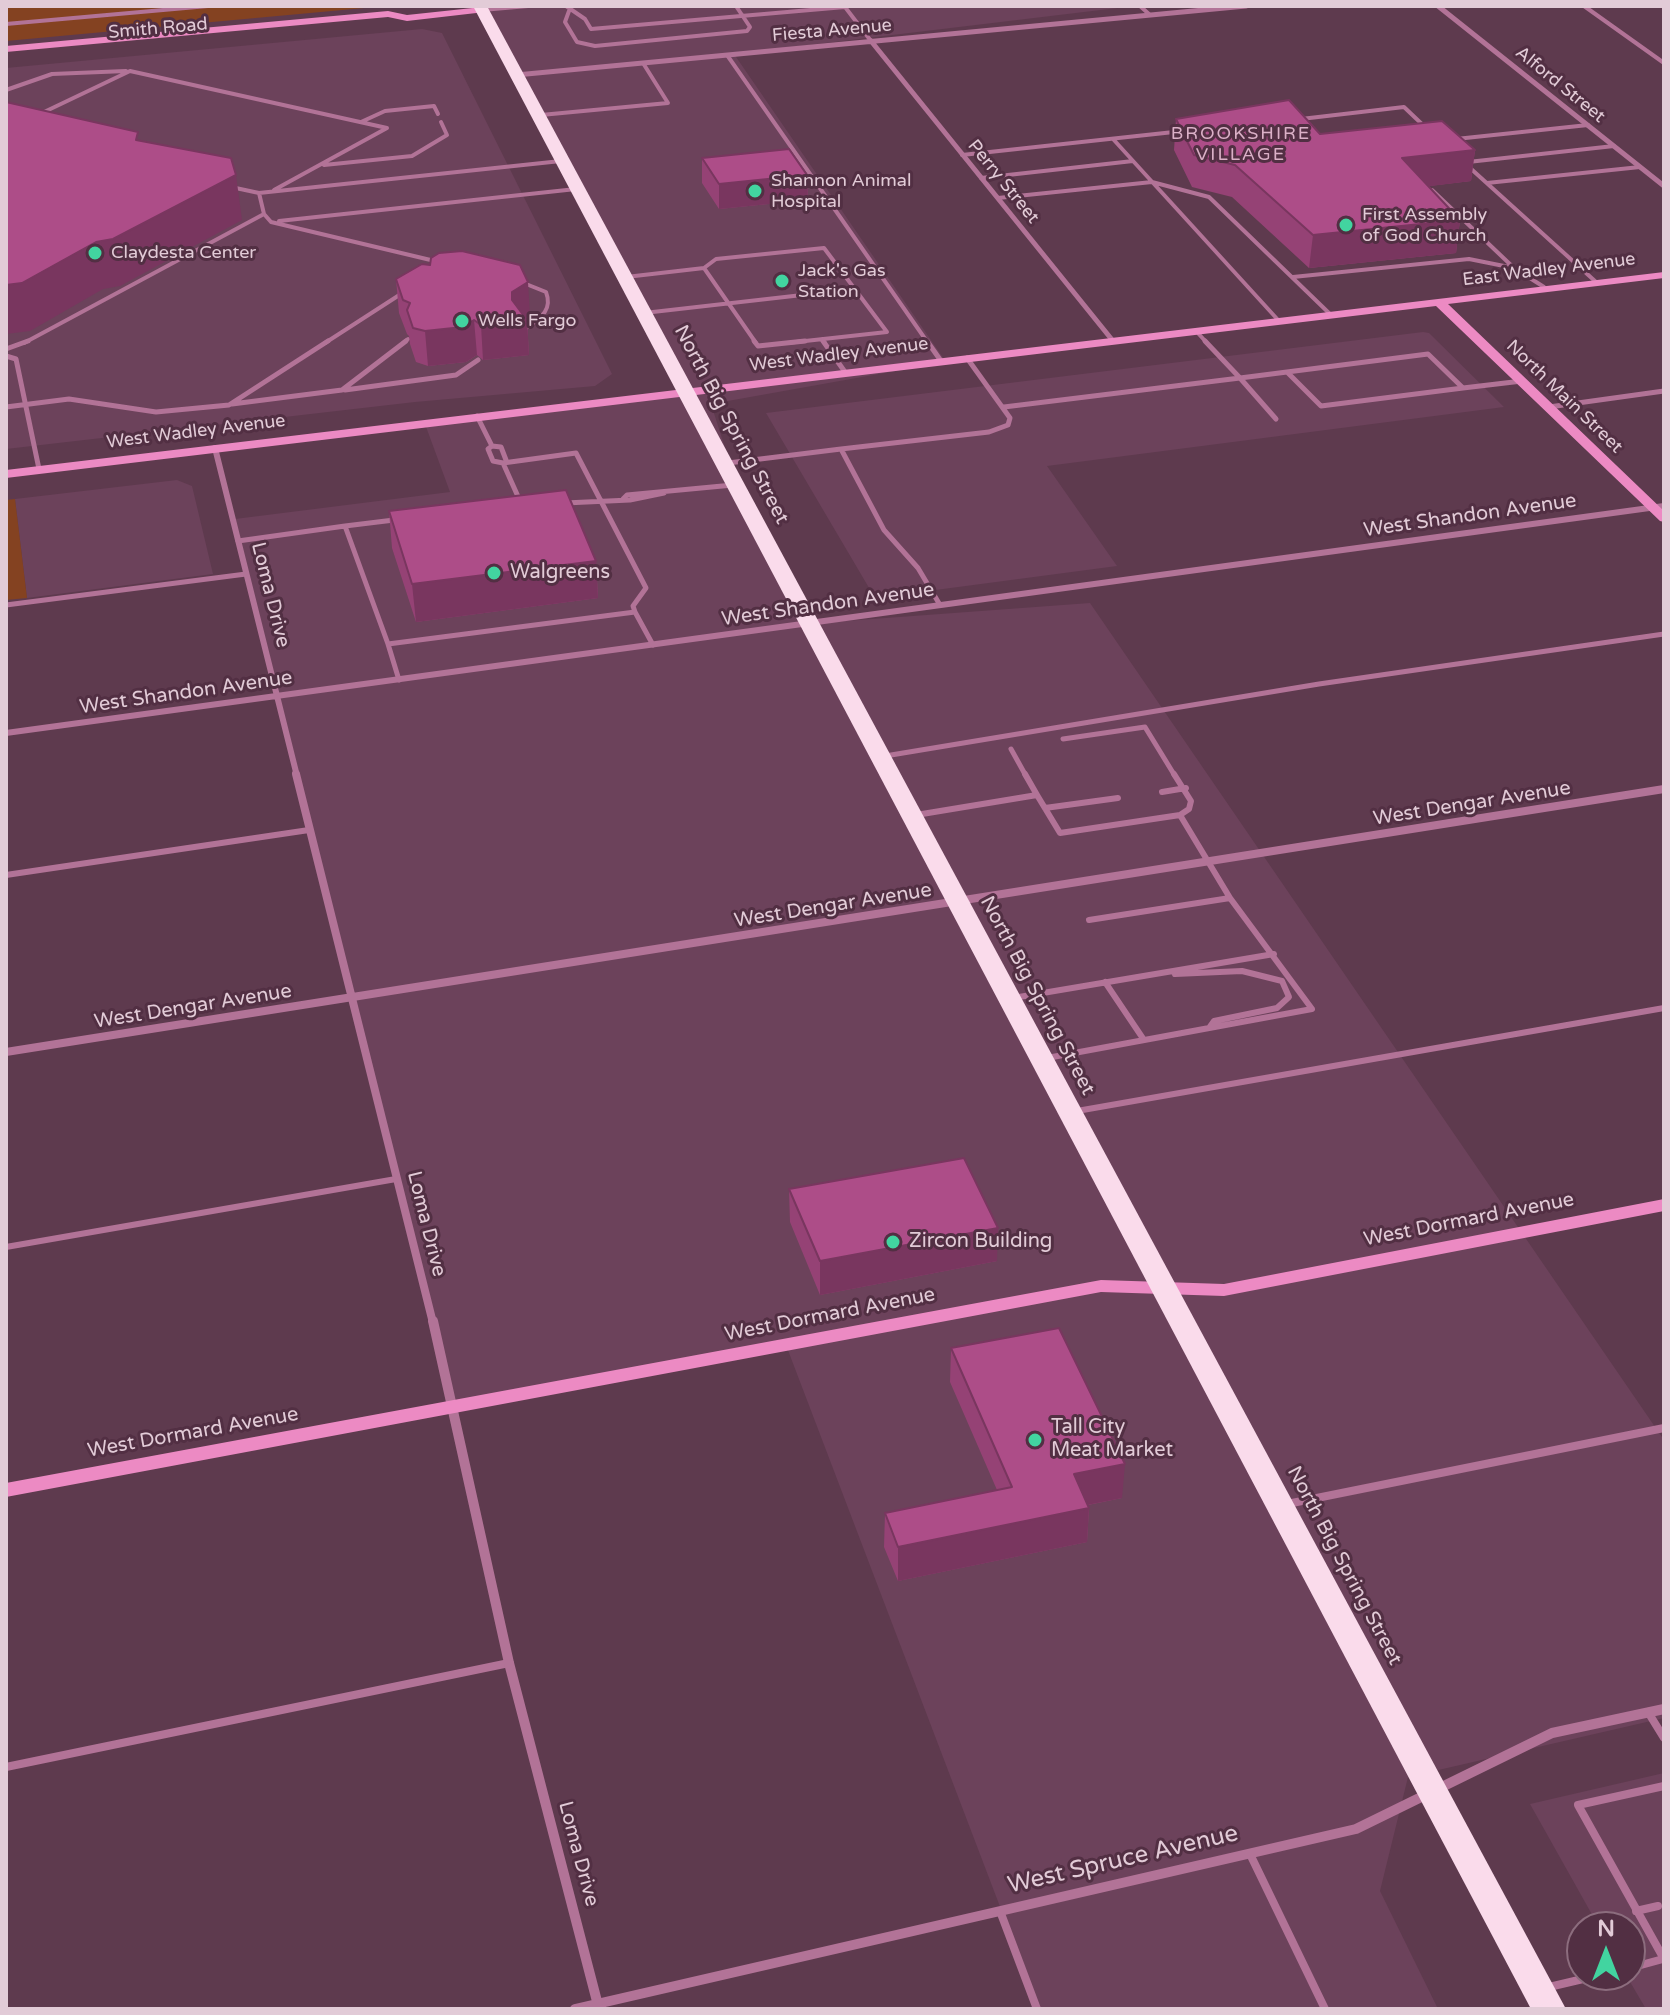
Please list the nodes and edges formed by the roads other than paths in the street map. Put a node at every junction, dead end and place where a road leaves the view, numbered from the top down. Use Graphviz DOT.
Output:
graph roads {
  1 [pos="121,6"];
  2 [pos="208,6"];
  3 [pos="528,6"];
  4 [pos="566,6"];
  5 [pos="736,6"];
  6 [pos="1140,6"];
  7 [pos="1246,6"];
  8 [pos="1438,6"];
  9 [pos="1584,6"];
  10 [pos="844,7"];
  11 [pos="481,8"];
  12 [pos="569,11"];
  13 [pos="124,14"];
  14 [pos="1150,15"];
  15 [pos="743,16"];
  16 [pos="407,18"];
  17 [pos="6,24"];
  18 [pos="871,41"];
  19 [pos="6,49"];
  20 [pos="727,55"];
  21 [pos="6,58"];
  22 [pos="643,63"];
  23 [pos="1664,63"];
  24 [pos="130,71"];
  25 [pos="516,75"];
  26 [pos="6,90"];
  27 [pos="438,114"];
  28 [pos="537,115"];
  29 [pos="34,117"];
  30 [pos="1301,119"];
  31 [pos="1286,121"];
  32 [pos="361,122"];
  33 [pos="441,122"];
  34 [pos="1588,125"];
  35 [pos="1425,127"];
  36 [pos="1311,128"];
  37 [pos="1410,129"];
  38 [pos="1192,130"];
  39 [pos="1433,134"];
  40 [pos="1113,139"];
  41 [pos="1455,139"];
  42 [pos="1614,146"];
  43 [pos="962,155"];
  44 [pos="561,161"];
  45 [pos="1133,161"];
  46 [pos="320,165"];
  47 [pos="1640,167"];
  48 [pos="981,178"];
  49 [pos="1152,182"];
  50 [pos="1487,183"];
  51 [pos="229,186"];
  52 [pos="1664,186"];
  53 [pos="576,189"];
  54 [pos="1432,190"];
  55 [pos="271,192"];
  56 [pos="259,193"];
  57 [pos="998,198"];
  58 [pos="264,214"];
  59 [pos="271,222"];
  60 [pos="704,268"];
  61 [pos="1514,268"];
  62 [pos="436,272"];
  63 [pos="1664,275"];
  64 [pos="622,277"];
  65 [pos="1293,277"];
  66 [pos="507,278"];
  67 [pos="1596,282"];
  68 [pos="1544,287"];
  69 [pos="410,288"];
  70 [pos="855,289"];
  71 [pos="816,293"];
  72 [pos="776,298"];
  73 [pos="821,300"];
  74 [pos="1439,302"];
  75 [pos="728,303"];
  76 [pos="780,304"];
  77 [pos="642,314"];
  78 [pos="1331,315"];
  79 [pos="1279,321"];
  80 [pos="840,327"];
  81 [pos="1196,331"];
  82 [pos="799,332"];
  83 [pos="519,334"];
  84 [pos="847,336"];
  85 [pos="408,339"];
  86 [pos="822,339"];
  87 [pos="805,341"];
  88 [pos="1113,341"];
  89 [pos="6,349"];
  90 [pos="6,356"];
  91 [pos="967,358"];
  92 [pos="478,360"];
  93 [pos="941,361"];
  94 [pos="845,372"];
  95 [pos="1287,372"];
  96 [pos="1240,378"];
  97 [pos="1522,381"];
  98 [pos="1463,388"];
  99 [pos="342,390"];
  100 [pos="1664,391"];
  101 [pos="683,392"];
  102 [pos="27,405"];
  103 [pos="229,405"];
  104 [pos="6,407"];
  105 [pos="1004,407"];
  106 [pos="1549,407"];
  107 [pos="477,416"];
  108 [pos="1276,419"];
  109 [pos="492,446"];
  110 [pos="215,448"];
  111 [pos="841,449"];
  112 [pos="504,462"];
  113 [pos="39,469"];
  114 [pos="6,474"];
  115 [pos="727,475"];
  116 [pos="601,502"];
  117 [pos="553,503"];
  118 [pos="507,506"];
  119 [pos="1659,507"];
  120 [pos="1664,518"];
  121 [pos="404,519"];
  122 [pos="345,526"];
  123 [pos="238,541"];
  124 [pos="246,574"];
  125 [pos="6,605"];
  126 [pos="940,605"];
  127 [pos="635,612"];
  128 [pos="810,623"];
  129 [pos="1664,634"];
  130 [pos="388,644"];
  131 [pos="653,645"];
  132 [pos="399,680"];
  133 [pos="277,696"];
  134 [pos="6,733"];
  135 [pos="1063,739"];
  136 [pos="1011,749"];
  137 [pos="881,757"];
  138 [pos="1186,788"];
  139 [pos="1664,789"];
  140 [pos="1162,792"];
  141 [pos="1037,795"];
  142 [pos="1118,798"];
  143 [pos="1045,808"];
  144 [pos="1180,815"];
  145 [pos="912,816"];
  146 [pos="309,830"];
  147 [pos="1210,862"];
  148 [pos="6,875"];
  149 [pos="1230,898"];
  150 [pos="958,903"];
  151 [pos="1089,920"];
  152 [pos="1274,954"];
  153 [pos="1147,975"];
  154 [pos="1105,982"];
  155 [pos="350,998"];
  156 [pos="1009,999"];
  157 [pos="1664,1008"];
  158 [pos="1209,1028"];
  159 [pos="1144,1040"];
  160 [pos="6,1052"];
  161 [pos="1044,1059"];
  162 [pos="1069,1113"];
  163 [pos="396,1179"];
  164 [pos="1664,1205"];
  165 [pos="6,1247"];
  166 [pos="1162,1286"];
  167 [pos="454,1407"];
  168 [pos="1664,1428"];
  169 [pos="6,1490"];
  170 [pos="1282,1505"];
  171 [pos="509,1663"];
  172 [pos="1664,1709"];
  173 [pos="1648,1712"];
  174 [pos="1664,1738"];
  175 [pos="6,1767"];
  176 [pos="1664,1786"];
  177 [pos="1434,1793"];
  178 [pos="1250,1854"];
  179 [pos="1658,1906"];
  180 [pos="1000,1911"];
  181 [pos="1636,1911"];
  182 [pos="1646,1928"];
  183 [pos="1664,1959"];
  184 [pos="1566,1990"];
  185 [pos="1544,1999"];
  186 [pos="599,2006"];
  187 [pos="575,2009"];
  188 [pos="1037,2009"];
  189 [pos="1325,2009"];
  1 -- 13 [label="lane"];
  2 -- 13 [label="lane"];
  3 -- 11 [label="lane"];
  4 -- 12 [label="lane"];
  5 -- 15 [label="lane"];
  6 -- 14 [label="lane"];
  7 -- 14 [label="street, Fiesta Avenue"];
  8 -- 34 [label="street, Alford Street"];
  9 -- 23 [label="lane"];
  10 -- 15 [label="lane"];
  10 -- 18 [label="lane"];
  11 -- 16 [label="street, Smith Road"];
  11 -- 25 [label="highway, North Big Spring Street"];
  12 -- 15 [label="lane"];
  12 -- 15 [label="lane"];
  13 -- 17 [label="lane"];
  14 -- 18 [label="street, Fiesta Avenue"];
  16 -- 19 [label="street, Smith Road"];
  16 -- 21 [label="street, Smith Road"];
  18 -- 20 [label="street, Fiesta Avenue"];
  18 -- 43 [label="street, Perry Street"];
  20 -- 22 [label="street, Fiesta Avenue"];
  20 -- 93 [label="lane"];
  22 -- 25 [label="street, Fiesta Avenue"];
  22 -- 28 [label="lane"];
  24 -- 26 [label="lane"];
  24 -- 29 [label="lane"];
  24 -- 32 [label="lane"];
  25 -- 28 [label="highway, North Big Spring Street"];
  27 -- 32 [label="lane"];
  28 -- 44 [label="highway, North Big Spring Street"];
  30 -- 31 [label="lane"];
  30 -- 35 [label="lane"];
  30 -- 36 [label="lane"];
  32 -- 46 [label="lane"];
  33 -- 46 [label="lane"];
  34 -- 41 [label="lane"];
  34 -- 42 [label="street, Alford Street"];
  35 -- 37 [label="lane"];
  35 -- 39 [label="lane"];
  38 -- 40 [label="lane"];
  40 -- 43 [label="lane"];
  40 -- 45 [label="lane"];
  42 -- 47 [label="street, Alford Street"];
  42 -- 50 [label="lane"];
  43 -- 48 [label="street, Perry Street"];
  44 -- 53 [label="highway, North Big Spring Street"];
  44 -- 55 [label="lane"];
  45 -- 48 [label="lane"];
  45 -- 49 [label="lane"];
  46 -- 55 [label="lane"];
  47 -- 50 [label="lane"];
  47 -- 52 [label="street, Alford Street"];
  48 -- 57 [label="street, Perry Street"];
  49 -- 57 [label="lane"];
  49 -- 65 [label="lane"];
  49 -- 79 [label="lane"];
  50 -- 67 [label="lane"];
  51 -- 56 [label="lane"];
  53 -- 59 [label="lane"];
  53 -- 64 [label="highway, North Big Spring Street"];
  54 -- 61 [label="lane"];
  55 -- 56 [label="lane"];
  56 -- 58 [label="lane"];
  57 -- 88 [label="street, Perry Street"];
  58 -- 59 [label="lane"];
  58 -- 89 [label="lane"];
  59 -- 62 [label="lane"];
  60 -- 64 [label="lane"];
  60 -- 70 [label="lane"];
  60 -- 75 [label="lane"];
  61 -- 65 [label="lane"];
  61 -- 68 [label="lane"];
  63 -- 67 [label="street, East Wadley Avenue"];
  64 -- 77 [label="highway, North Big Spring Street"];
  65 -- 78 [label="lane"];
  66 -- 83 [label="lane"];
  67 -- 68 [label="street, East Wadley Avenue"];
  68 -- 74 [label="street, East Wadley Avenue"];
  69 -- 103 [label="lane"];
  70 -- 71 [label="lane"];
  70 -- 84 [label="lane"];
  71 -- 72 [label="lane"];
  71 -- 73 [label="lane"];
  72 -- 75 [label="lane"];
  72 -- 76 [label="lane"];
  74 -- 78 [label="street, West Wadley Avenue"];
  74 -- 97 [label="street, North Main Street"];
  75 -- 77 [label="lane"];
  75 -- 87 [label="lane"];
  77 -- 101 [label="highway, North Big Spring Street"];
  78 -- 79 [label="street, West Wadley Avenue"];
  79 -- 81 [label="street, West Wadley Avenue"];
  80 -- 84 [label="lane"];
  81 -- 88 [label="street, West Wadley Avenue"];
  81 -- 96 [label="lane"];
  82 -- 87 [label="lane"];
  84 -- 86 [label="lane"];
  85 -- 99 [label="lane"];
  86 -- 87 [label="lane"];
  86 -- 94 [label="lane"];
  88 -- 91 [label="street, West Wadley Avenue"];
  90 -- 102 [label="lane"];
  91 -- 93 [label="street, West Wadley Avenue"];
  91 -- 105 [label="lane"];
  92 -- 99 [label="lane"];
  93 -- 94 [label="street, West Wadley Avenue"];
  94 -- 101 [label="street, West Wadley Avenue"];
  95 -- 96 [label="lane"];
  95 -- 98 [label="lane"];
  95 -- 98 [label="lane"];
  96 -- 105 [label="lane"];
  96 -- 108 [label="lane"];
  97 -- 98 [label="lane"];
  97 -- 106 [label="street, North Main Street"];
  99 -- 103 [label="lane"];
  100 -- 106 [label="lane"];
  101 -- 107 [label="street, West Wadley Avenue"];
  101 -- 115 [label="highway, North Big Spring Street"];
  102 -- 103 [label="lane"];
  102 -- 104 [label="lane"];
  102 -- 113 [label="lane"];
  105 -- 111 [label="lane"];
  106 -- 119 [label="street, North Main Street"];
  107 -- 109 [label="lane"];
  107 -- 110 [label="street, West Wadley Avenue"];
  109 -- 112 [label="lane"];
  109 -- 112 [label="lane"];
  110 -- 113 [label="street, West Wadley Avenue"];
  110 -- 123 [label="street, Loma Drive"];
  111 -- 115 [label="lane"];
  111 -- 126 [label="lane"];
  112 -- 116 [label="lane"];
  112 -- 118 [label="lane"];
  113 -- 114 [label="street, West Wadley Avenue"];
  115 -- 116 [label="lane"];
  115 -- 128 [label="highway, North Big Spring Street"];
  116 -- 117 [label="lane"];
  116 -- 127 [label="lane"];
  119 -- 120 [label="street, North Main Street"];
  119 -- 126 [label="street, West Shandon Avenue"];
  121 -- 122 [label="lane"];
  122 -- 123 [label="lane"];
  122 -- 130 [label="lane"];
  123 -- 124 [label="street, Loma Drive"];
  124 -- 125 [label="lane"];
  124 -- 133 [label="street, Loma Drive"];
  126 -- 128 [label="street, West Shandon Avenue"];
  127 -- 130 [label="lane"];
  127 -- 131 [label="lane"];
  128 -- 131 [label="street, West Shandon Avenue"];
  128 -- 137 [label="highway, North Big Spring Street"];
  129 -- 137 [label="lane"];
  130 -- 132 [label="lane"];
  131 -- 132 [label="street, West Shandon Avenue"];
  132 -- 133 [label="street, West Shandon Avenue"];
  133 -- 134 [label="street, West Shandon Avenue"];
  133 -- 146 [label="street, Loma Drive"];
  135 -- 138 [label="lane"];
  136 -- 141 [label="lane"];
  137 -- 145 [label="highway, North Big Spring Street"];
  138 -- 140 [label="lane"];
  138 -- 144 [label="lane"];
  139 -- 147 [label="street, West Dengar Avenue"];
  141 -- 143 [label="lane"];
  141 -- 145 [label="lane"];
  142 -- 143 [label="lane"];
  143 -- 144 [label="lane"];
  144 -- 147 [label="lane"];
  145 -- 150 [label="highway, North Big Spring Street"];
  146 -- 148 [label="lane"];
  146 -- 155 [label="street, Loma Drive"];
  147 -- 149 [label="lane"];
  147 -- 150 [label="street, West Dengar Avenue"];
  149 -- 151 [label="lane"];
  149 -- 152 [label="lane"];
  150 -- 155 [label="street, West Dengar Avenue"];
  150 -- 156 [label="highway, North Big Spring Street"];
  152 -- 153 [label="lane"];
  152 -- 158 [label="lane"];
  153 -- 154 [label="lane"];
  153 -- 158 [label="lane"];
  154 -- 156 [label="lane"];
  154 -- 159 [label="lane"];
  155 -- 160 [label="street, West Dengar Avenue"];
  155 -- 163 [label="street, Loma Drive"];
  156 -- 161 [label="highway, North Big Spring Street"];
  157 -- 162 [label="lane"];
  158 -- 159 [label="lane"];
  159 -- 161 [label="lane"];
  161 -- 162 [label="highway, North Big Spring Street"];
  162 -- 166 [label="highway, North Big Spring Street"];
  163 -- 165 [label="lane"];
  163 -- 167 [label="street, Loma Drive"];
  164 -- 166 [label="street, West Dormard Avenue"];
  166 -- 167 [label="street, West Dormard Avenue"];
  166 -- 170 [label="highway, North Big Spring Street"];
  167 -- 169 [label="street, West Dormard Avenue"];
  167 -- 171 [label="street, Loma Drive"];
  168 -- 170 [label="lane"];
  170 -- 177 [label="highway, North Big Spring Street"];
  171 -- 175 [label="lane"];
  171 -- 186 [label="street, Loma Drive"];
  172 -- 173 [label="street, West Spruce Avenue"];
  173 -- 174 [label="lane"];
  173 -- 177 [label="street, West Spruce Avenue"];
  176 -- 181 [label="lane"];
  177 -- 178 [label="street, West Spruce Avenue"];
  177 -- 185 [label="highway, North Big Spring Street"];
  178 -- 180 [label="street, West Spruce Avenue"];
  178 -- 189 [label="lane"];
  179 -- 181 [label="lane"];
  180 -- 186 [label="street, West Spruce Avenue"];
  180 -- 188 [label="lane"];
  182 -- 183 [label="lane"];
  184 -- 185 [label="lane"];
  186 -- 187 [label="street, West Spruce Avenue"];
}
